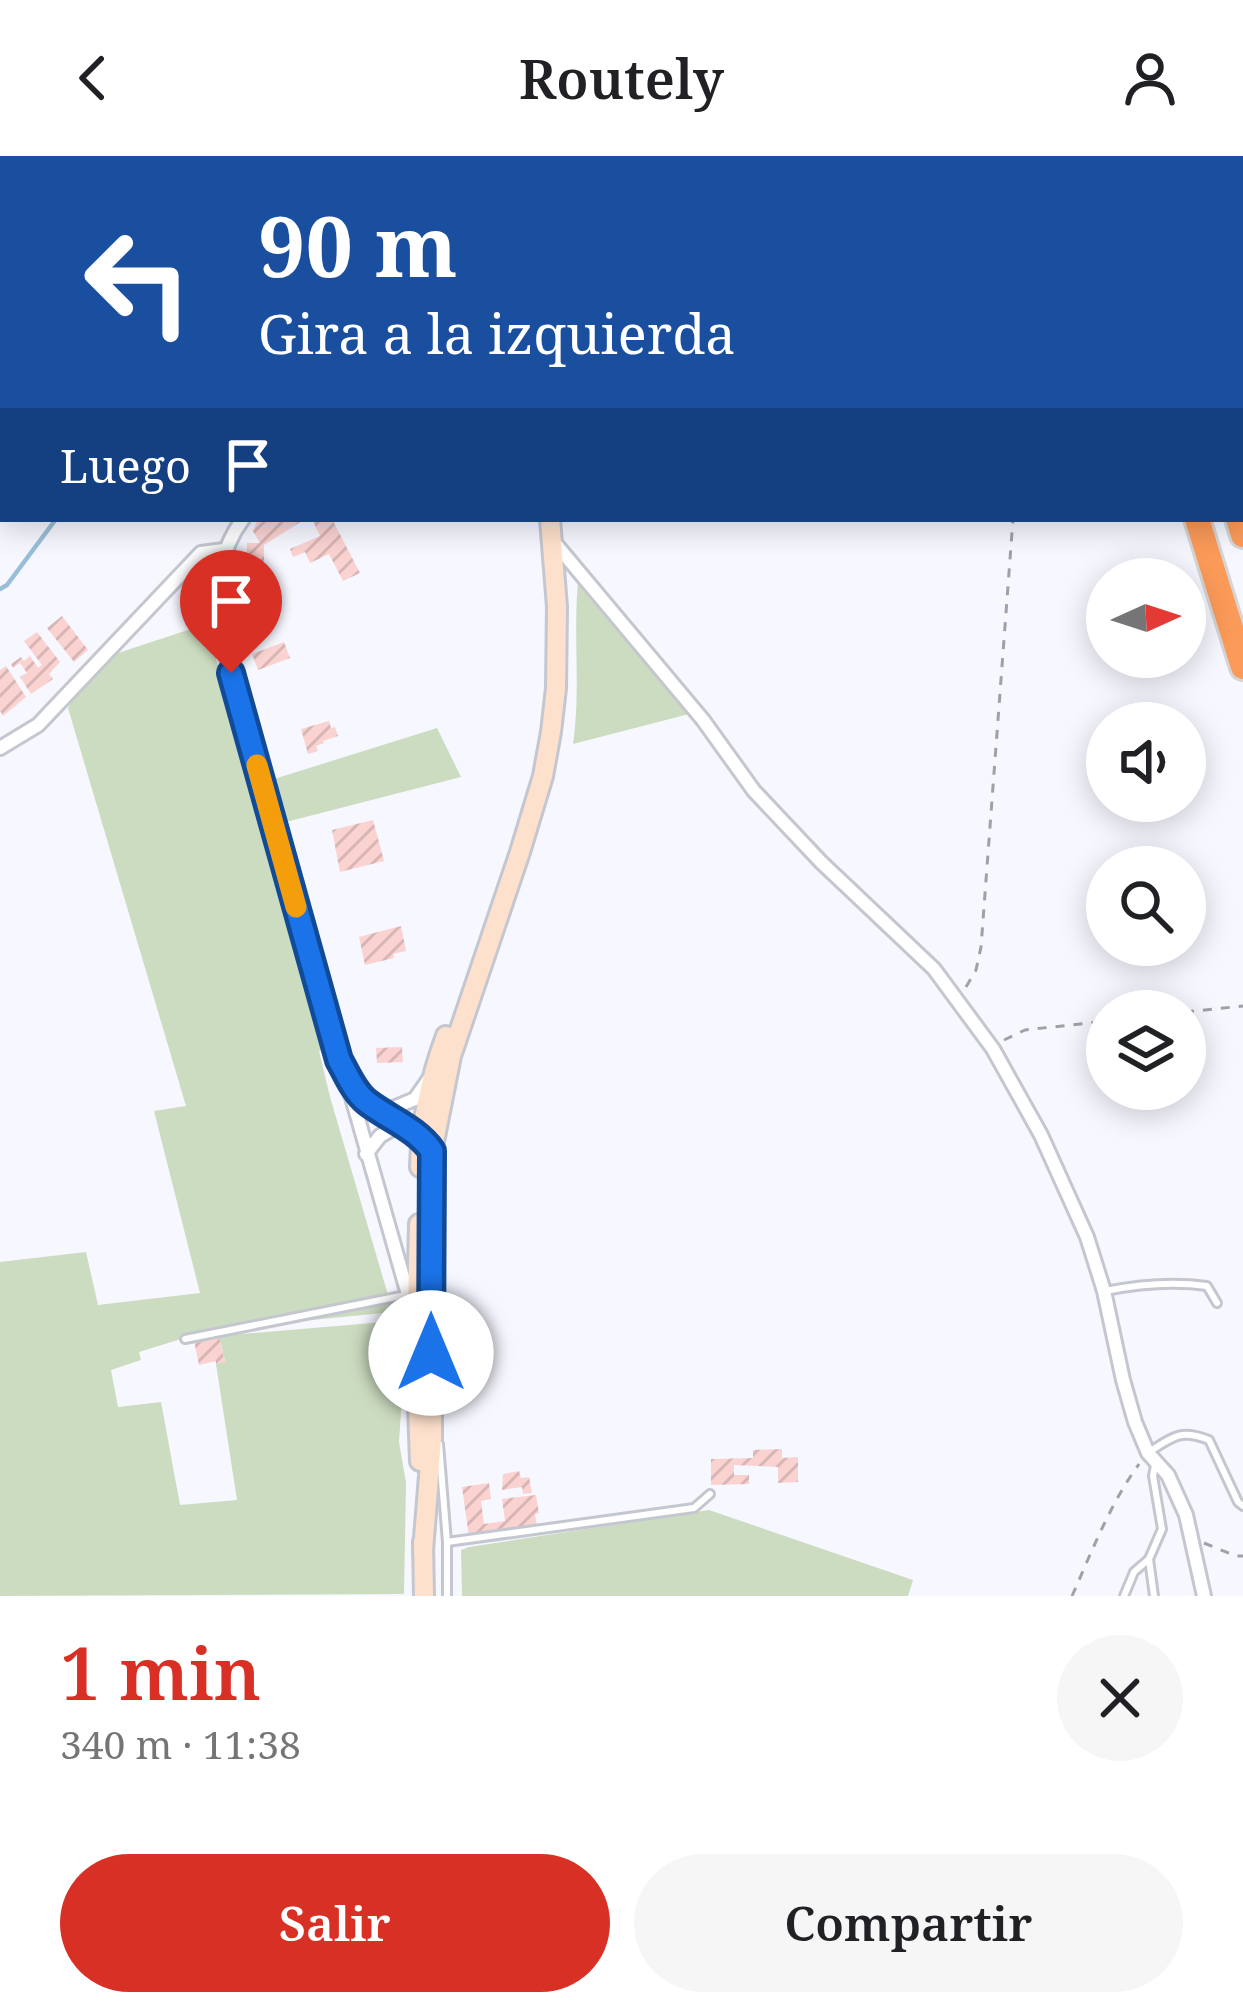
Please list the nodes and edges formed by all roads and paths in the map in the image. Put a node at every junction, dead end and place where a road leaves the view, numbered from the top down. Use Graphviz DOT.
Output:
graph roads {
  1 [pos="241,522"];
  2 [pos="1013,522"];
  3 [pos="1198,522"];
  4 [pos="1210,522"];
  5 [pos="551,529"];
  6 [pos="224,550"];
  7 [pos="1243,633"];
  8 [pos="1243,667"];
  9 [pos="0,748"];
  10 [pos="509,882"];
  11 [pos="956,996"];
  12 [pos="1243,1006"];
  13 [pos="1206,1010"];
  14 [pos="1086,1023"];
  15 [pos="993,1049"];
  16 [pos="339,1060"];
  17 [pos="430,1078"];
  18 [pos="375,1107"];
  19 [pos="402,1123"];
  20 [pos="426,1145"];
  21 [pos="367,1154"];
  22 [pos="1105,1291"];
  23 [pos="410,1294"];
  24 [pos="1216,1303"];
  25 [pos="185,1339"];
  26 [pos="424,1353"];
  27 [pos="1152,1457"];
  28 [pos="710,1494"];
  29 [pos="1243,1506"];
  30 [pos="1191,1540"];
  31 [pos="447,1542"];
  32 [pos="1243,1556"];
  33 [pos="1149,1559"];
  34 [pos="424,1596"];
  35 [pos="447,1596"];
  36 [pos="1072,1596"];
  37 [pos="1124,1596"];
  38 [pos="1154,1596"];
  39 [pos="1204,1596"];
  1 -- 6 [label="street"];
  2 -- 11 [label="path"];
  3 -- 8 [label="highway"];
  4 -- 7 [label="highway"];
  5 -- 10 [label="street"];
  5 -- 11 [label="street"];
  6 -- 9 [label="street"];
  6 -- 16 [label="street"];
  10 -- 17 [label="street"];
  10 -- 20 [label="street"];
  11 -- 15 [label="street"];
  12 -- 13 [label="path"];
  14 -- 15 [label="path"];
  15 -- 22 [label="street"];
  16 -- 18 [label="street"];
  16 -- 21 [label="street"];
  17 -- 18 [label="street"];
  17 -- 20 [label="street"];
  18 -- 19 [label="street"];
  19 -- 20 [label="street"];
  19 -- 21 [label="street"];
  20 -- 26 [label="street"];
  21 -- 23 [label="street"];
  22 -- 24 [label="lane"];
  22 -- 27 [label="street"];
  23 -- 25 [label="lane"];
  23 -- 26 [label="street"];
  26 -- 31 [label="lane"];
  26 -- 34 [label="street"];
  27 -- 29 [label="lane"];
  27 -- 30 [label="street"];
  27 -- 33 [label="lane"];
  27 -- 36 [label="path"];
  28 -- 31 [label="lane"];
  30 -- 32 [label="path"];
  30 -- 39 [label="street"];
  31 -- 35 [label="lane"];
  33 -- 37 [label="lane"];
  33 -- 38 [label="lane"];
}
